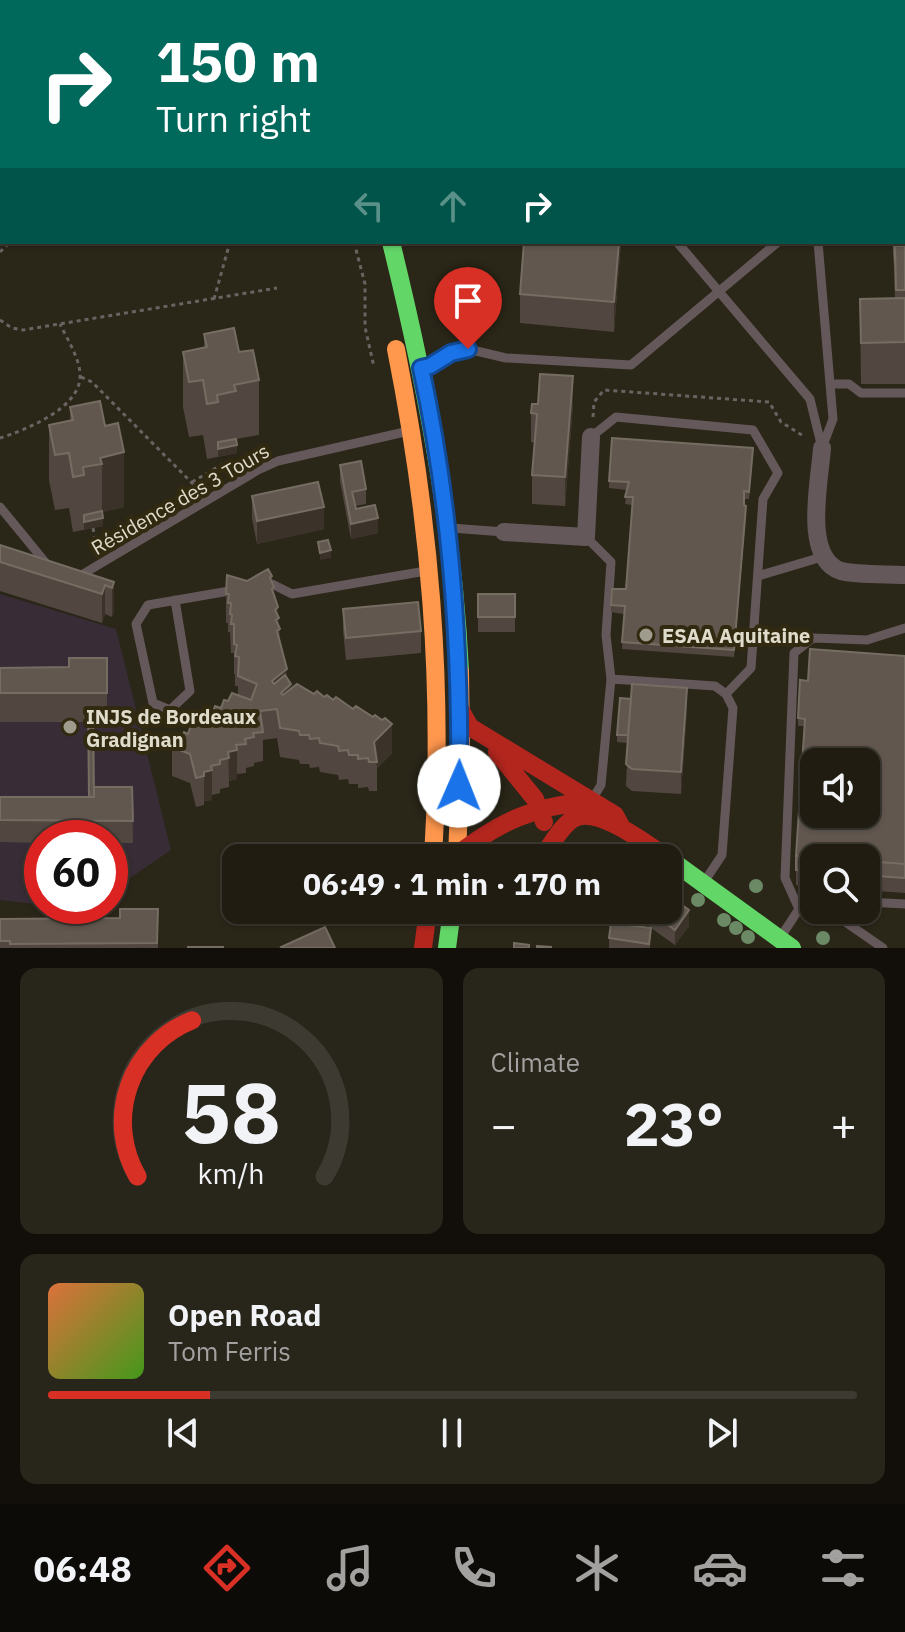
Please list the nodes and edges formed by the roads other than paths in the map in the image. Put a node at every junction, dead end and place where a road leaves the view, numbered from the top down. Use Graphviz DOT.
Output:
graph roads {
  1 [pos="391,244"];
  2 [pos="679,244"];
  3 [pos="776,244"];
  4 [pos="818,244"];
  5 [pos="719,291"];
  6 [pos="392,330"];
  7 [pos="421,368"];
  8 [pos="830,384"];
  9 [pos="905,393"];
  10 [pos="411,430"];
  11 [pos="591,437"];
  12 [pos="822,448"];
  13 [pos="440,473"];
  14 [pos="0,507"];
  15 [pos="448,528"];
  16 [pos="504,532"];
  17 [pos="586,537"];
  18 [pos="822,557"];
  19 [pos="905,575"];
  20 [pos="45,576"];
  21 [pos="431,576"];
  22 [pos="758,576"];
  23 [pos="64,580"];
  24 [pos="175,600"];
  25 [pos="905,628"];
  26 [pos="457,637"];
  27 [pos="611,679"];
  28 [pos="726,694"];
  29 [pos="460,709"];
  30 [pos="483,736"];
  31 [pos="591,801"];
  32 [pos="539,808"];
  33 [pos="622,828"];
  34 [pos="433,844"];
  35 [pos="456,844"];
  36 [pos="473,844"];
  37 [pos="545,844"];
  38 [pos="552,844"];
  39 [pos="647,844"];
  40 [pos="682,867"];
  41 [pos="704,882"];
  42 [pos="880,903"];
  43 [pos="905,904"];
  44 [pos="799,909"];
  45 [pos="426,924"];
  46 [pos="450,924"];
  47 [pos="848,924"];
  48 [pos="786,944"];
  49 [pos="423,948"];
  50 [pos="447,948"];
  51 [pos="883,948"];
  1 -- 7 [label="main road"];
  2 -- 5 [label="lane"];
  3 -- 5 [label="lane"];
  4 -- 8 [label="lane"];
  5 -- 7 [label="lane"];
  5 -- 12 [label="lane"];
  6 -- 10 [label="main road"];
  7 -- 13 [label="main road"];
  8 -- 9 [label="lane"];
  8 -- 12 [label="lane"];
  10 -- 13 [label="lane"];
  10 -- 21 [label="main road"];
  10 -- 23 [label="lane, Résidence des 3 Tours"];
  11 -- 17 [label="street"];
  11 -- 22 [label="lane"];
  12 -- 18 [label="street"];
  13 -- 15 [label="main road"];
  14 -- 23 [label="lane"];
  15 -- 16 [label="lane"];
  15 -- 26 [label="main road"];
  16 -- 17 [label="street"];
  17 -- 27 [label="lane"];
  18 -- 19 [label="street"];
  18 -- 22 [label="lane"];
  20 -- 23 [label="lane"];
  21 -- 24 [label="lane"];
  21 -- 26 [label="lane"];
  21 -- 34 [label="main road"];
  22 -- 28 [label="lane"];
  24 -- 24 [label="lane"];
  25 -- 44 [label="lane"];
  26 -- 29 [label="main road"];
  27 -- 28 [label="lane"];
  27 -- 31 [label="lane"];
  28 -- 41 [label="lane"];
  29 -- 30 [label="main road"];
  29 -- 35 [label="main road"];
  30 -- 31 [label="main road"];
  30 -- 32 [label="main road"];
  31 -- 32 [label="main road"];
  31 -- 33 [label="main road"];
  32 -- 36 [label="main road"];
  32 -- 37 [label="main road"];
  33 -- 38 [label="main road"];
  33 -- 39 [label="main road"];
  40 -- 41 [label="main road"];
  41 -- 48 [label="main road"];
  42 -- 43 [label="lane"];
  44 -- 48 [label="lane"];
  45 -- 49 [label="main road"];
  46 -- 50 [label="main road"];
  47 -- 51 [label="lane"];
}
